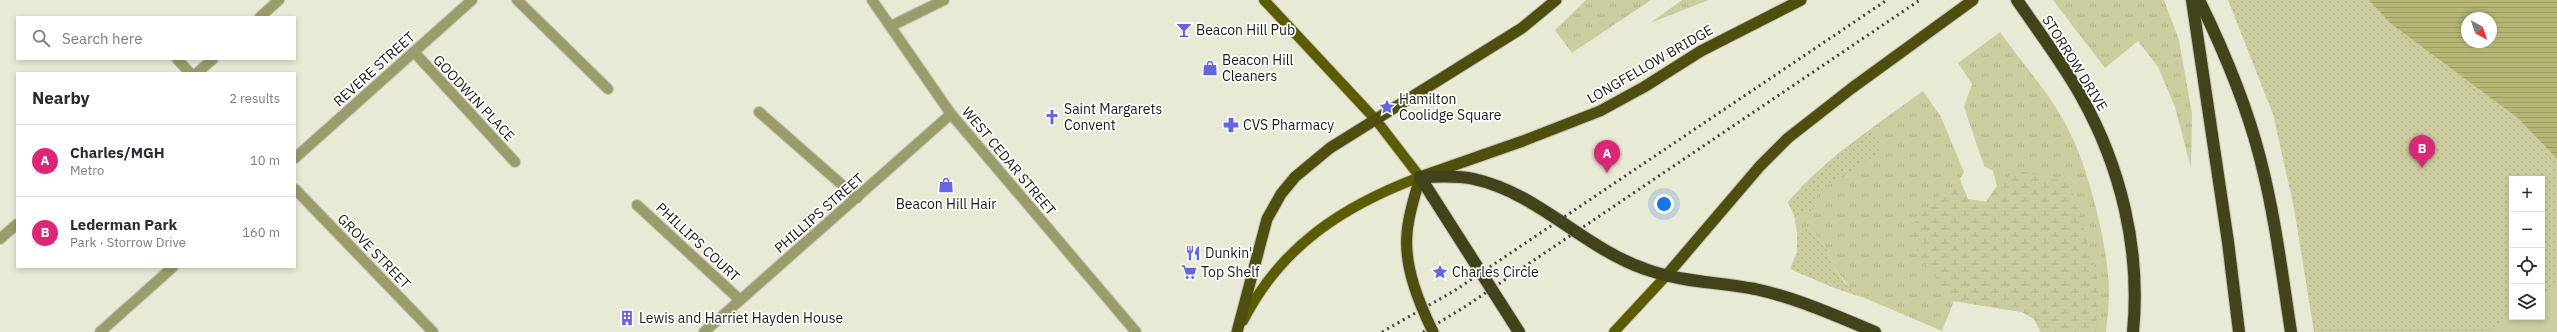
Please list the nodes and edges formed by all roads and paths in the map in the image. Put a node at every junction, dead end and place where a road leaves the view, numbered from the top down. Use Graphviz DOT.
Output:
graph roads {
  1 [pos="279,0"];
  2 [pos="472,0"];
  3 [pos="516,0"];
  4 [pos="872,0"];
  5 [pos="944,0"];
  6 [pos="1264,0"];
  7 [pos="1556,0"];
  8 [pos="1801,0"];
  9 [pos="1973,0"];
  10 [pos="2016,0"];
  11 [pos="2192,0"];
  12 [pos="2199,0"];
  13 [pos="261,16"];
  14 [pos="891,26"];
  15 [pos="414,52"];
  16 [pos="178,60"];
  17 [pos="212,60"];
  18 [pos="189,72"];
  19 [pos="197,72"];
  20 [pos="608,89"];
  21 [pos="759,112"];
  22 [pos="951,114"];
  23 [pos="1376,120"];
  24 [pos="296,157"];
  25 [pos="515,162"];
  26 [pos="1420,177"];
  27 [pos="296,190"];
  28 [pos="857,198"];
  29 [pos="637,205"];
  30 [pos="16,225"];
  31 [pos="0,239"];
  32 [pos="172,268"];
  33 [pos="1666,276"];
  34 [pos="740,300"];
  35 [pos="100,332"];
  36 [pos="433,332"];
  37 [pos="704,332"];
  38 [pos="1136,332"];
  39 [pos="1237,332"];
  40 [pos="1433,332"];
  41 [pos="1519,332"];
  42 [pos="1614,332"];
  43 [pos="1875,332"];
  44 [pos="2133,332"];
  45 [pos="2239,332"];
  46 [pos="2291,332"];
  1 -- 13 [label="street"];
  2 -- 15 [label="street, REVERE STREET"];
  3 -- 20 [label="street"];
  4 -- 14 [label="street, WEST CEDAR STREET"];
  5 -- 14 [label="street"];
  6 -- 23 [label="main road"];
  7 -- 23 [label="highway"];
  8 -- 26 [label="highway, LONGFELLOW BRIDGE"];
  9 -- 33 [label="highway"];
  10 -- 44 [label="highway, STORROW DRIVE"];
  11 -- 45 [label="highway"];
  12 -- 46 [label="highway"];
  14 -- 22 [label="street, WEST CEDAR STREET"];
  15 -- 24 [label="street, REVERE STREET"];
  15 -- 25 [label="street, GOODWIN PLACE"];
  16 -- 18 [label="street"];
  17 -- 19 [label="street"];
  21 -- 28 [label="street"];
  22 -- 28 [label="street, PHILLIPS STREET"];
  22 -- 38 [label="street, WEST CEDAR STREET"];
  23 -- 26 [label="main road"];
  23 -- 39 [label="highway"];
  26 -- 33 [label="highway"];
  26 -- 39 [label="main road"];
  26 -- 40 [label="highway"];
  26 -- 41 [label="highway"];
  27 -- 36 [label="street, GROVE STREET"];
  28 -- 34 [label="street, PHILLIPS STREET"];
  29 -- 34 [label="street, PHILLIPS COURT"];
  30 -- 31 [label="street"];
  32 -- 35 [label="street"];
  33 -- 42 [label="main road"];
  33 -- 43 [label="highway"];
  34 -- 37 [label="street, PHILLIPS STREET"];
}
